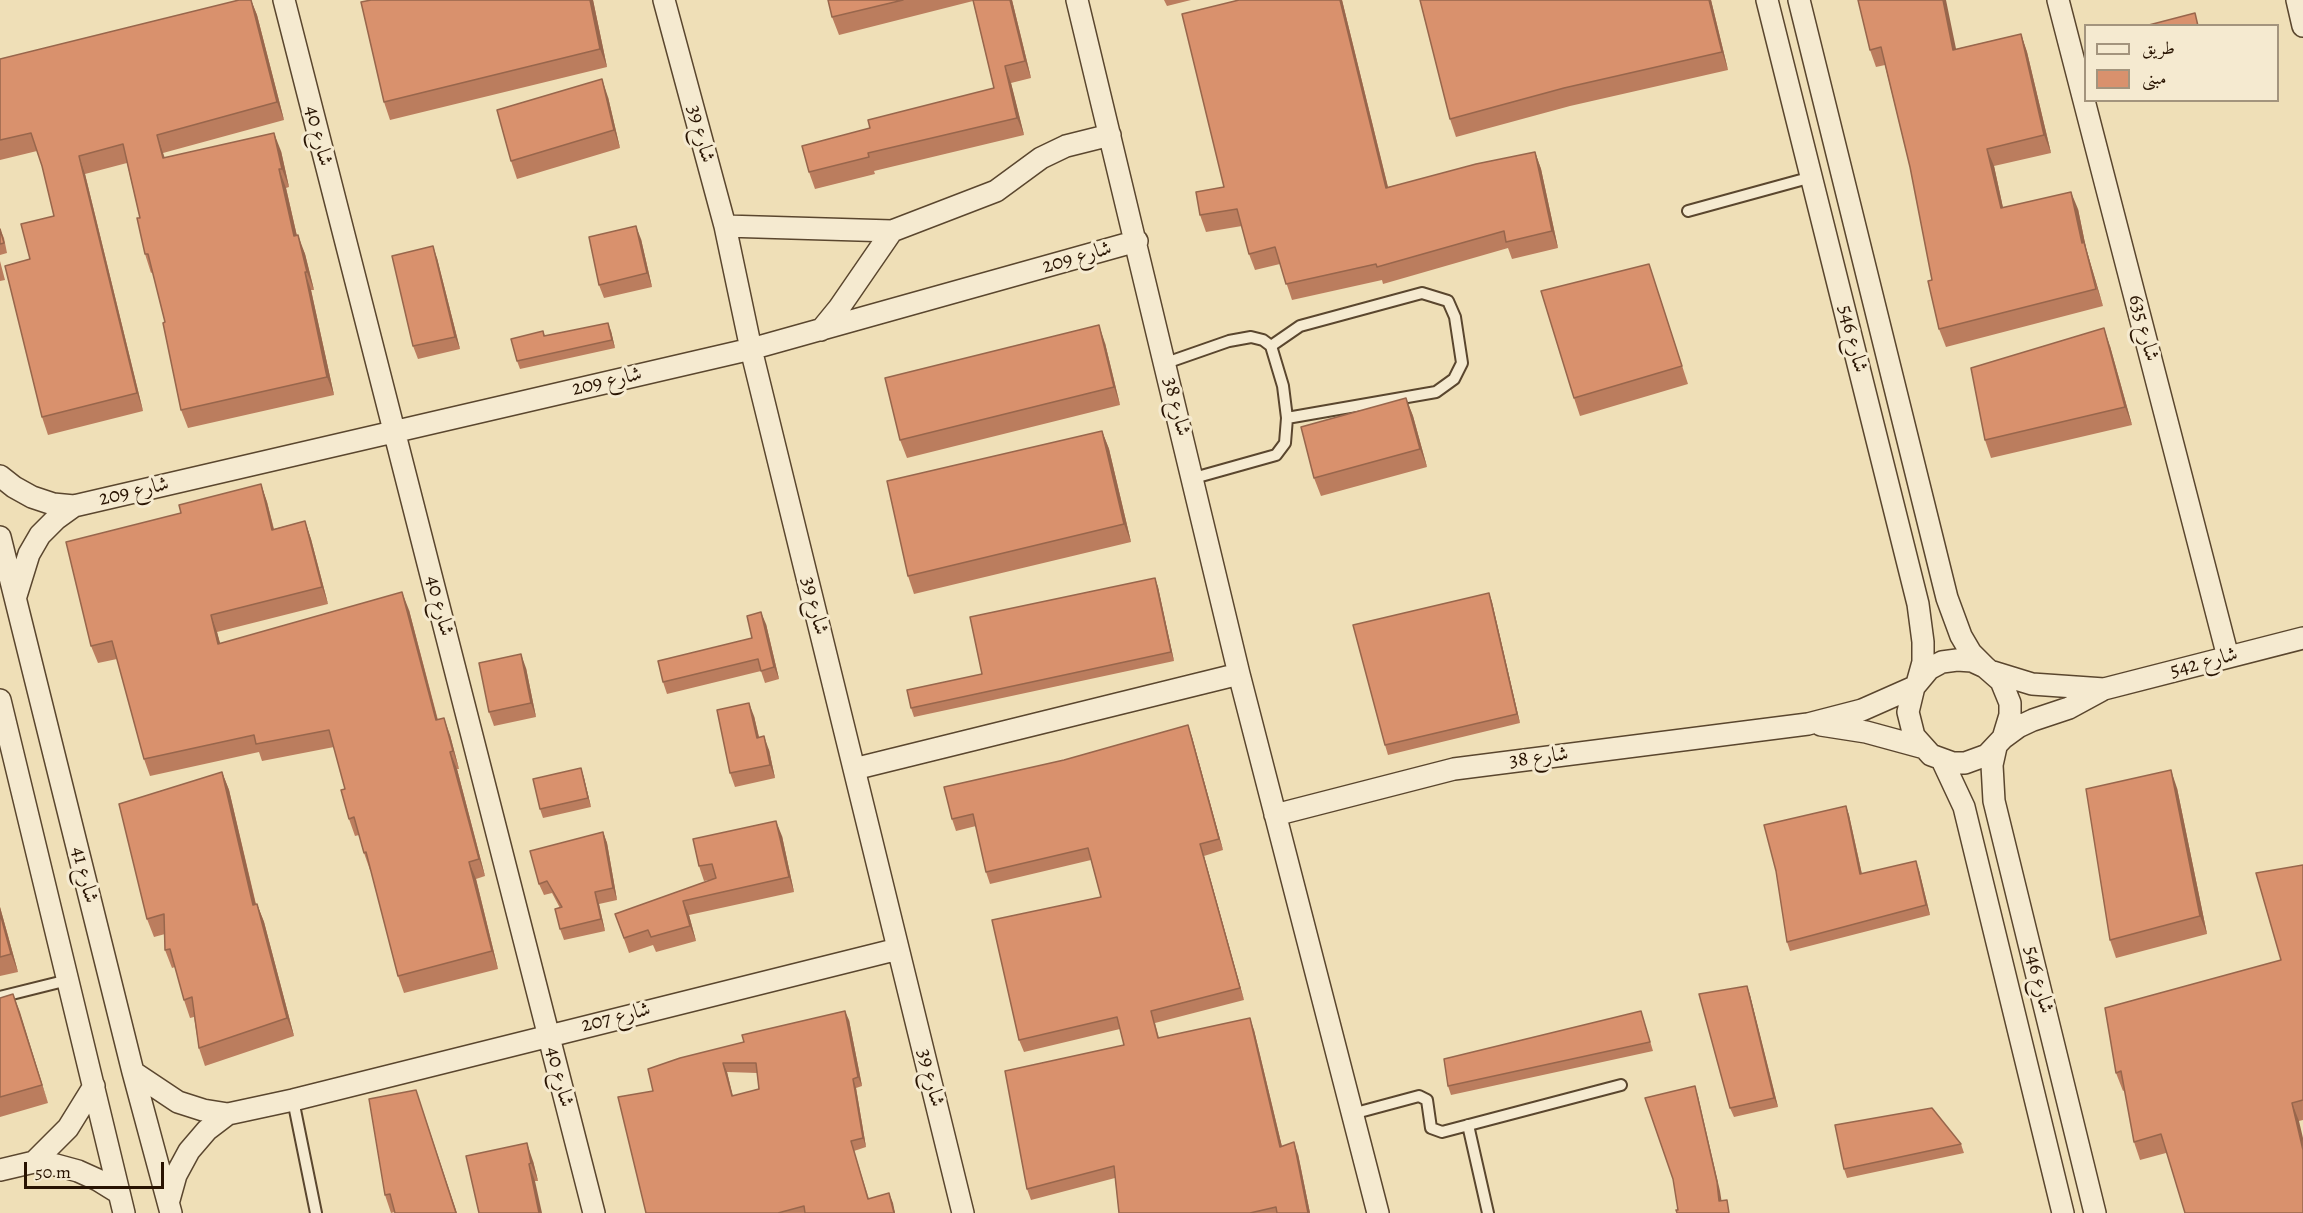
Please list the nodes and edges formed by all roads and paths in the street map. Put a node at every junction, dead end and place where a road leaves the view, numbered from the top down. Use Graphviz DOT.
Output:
graph roads {
  1 [pos="284,0"];
  2 [pos="664,0"];
  3 [pos="1077,0"];
  4 [pos="1767,0"];
  5 [pos="1799,0"];
  6 [pos="2058,0"];
  7 [pos="2296,0"];
  8 [pos="2303,26"];
  9 [pos="2084,100"];
  10 [pos="2084,102"];
  11 [pos="1110,135"];
  12 [pos="1812,177"];
  13 [pos="1688,211"];
  14 [pos="724,226"];
  15 [pos="892,231"];
  16 [pos="1137,241"];
  17 [pos="821,330"];
  18 [pos="1271,345"];
  19 [pos="751,349"];
  20 [pos="1166,363"];
  21 [pos="1287,418"];
  22 [pos="394,432"];
  23 [pos="0,476"];
  24 [pos="1194,478"];
  25 [pos="74,506"];
  26 [pos="0,537"];
  27 [pos="15,598"];
  28 [pos="2303,638"];
  29 [pos="2228,657"];
  30 [pos="1989,670"];
  31 [pos="1239,674"];
  32 [pos="1916,683"];
  33 [pos="2104,689"];
  34 [pos="0,700"];
  35 [pos="1808,724"];
  36 [pos="2000,743"];
  37 [pos="1922,747"];
  38 [pos="1942,760"];
  39 [pos="854,769"];
  40 [pos="1275,815"];
  41 [pos="898,949"];
  42 [pos="68,980"];
  43 [pos="0,997"];
  44 [pos="548,1035"];
  45 [pos="133,1072"];
  46 [pos="1621,1085"];
  47 [pos="94,1086"];
  48 [pos="293,1100"];
  49 [pos="228,1114"];
  50 [pos="1352,1114"];
  51 [pos="1468,1125"];
  52 [pos="34,1162"];
  53 [pos="0,1170"];
  54 [pos="122,1203"];
  55 [pos="170,1207"];
  56 [pos="316,1213"];
  57 [pos="594,1213"];
  58 [pos="963,1213"];
  59 [pos="1378,1213"];
  60 [pos="1488,1213"];
  61 [pos="2063,1213"];
  62 [pos="2095,1213"];
  1 -- 22 [label="street, شارع 40"];
  2 -- 14 [label="street, شارع 39"];
  3 -- 11 [label="street, شارع 38"];
  4 -- 12 [label="street, شارع 546"];
  5 -- 30 [label="street, شارع 546"];
  6 -- 9 [label="street, شارع 635"];
  7 -- 8 [label="street"];
  10 -- 29 [label="street, شارع 635"];
  11 -- 15 [label="street"];
  11 -- 16 [label="street, شارع 38"];
  12 -- 13 [label="lane"];
  12 -- 32 [label="street, شارع 546"];
  14 -- 15 [label="street"];
  14 -- 19 [label="street, شارع 39"];
  15 -- 17 [label="street"];
  16 -- 17 [label="street, شارع 209"];
  16 -- 20 [label="street, شارع 38"];
  17 -- 19 [label="street, شارع 209"];
  18 -- 20 [label="lane"];
  18 -- 21 [label="lane"];
  18 -- 21 [label="lane"];
  19 -- 22 [label="street, شارع 209"];
  19 -- 39 [label="street, شارع 39"];
  20 -- 24 [label="street, شارع 38"];
  21 -- 24 [label="lane"];
  22 -- 25 [label="street, شارع 209"];
  22 -- 44 [label="street, شارع 40"];
  23 -- 25 [label="street, شارع 209"];
  24 -- 31 [label="street, شارع 38"];
  25 -- 27 [label="street, شارع 209"];
  26 -- 27 [label="street, شارع 41"];
  27 -- 45 [label="street, شارع 41"];
  28 -- 29 [label="street, شارع 542"];
  29 -- 33 [label="street, شارع 542"];
  30 -- 32 [label="street"];
  30 -- 33 [label="street, شارع 542"];
  30 -- 36 [label="street"];
  31 -- 39 [label="street"];
  31 -- 40 [label="street, شارع 38"];
  32 -- 35 [label="street, شارع 38"];
  32 -- 37 [label="street"];
  33 -- 36 [label="street, شارع 542"];
  34 -- 42 [label="street, شارع 41"];
  35 -- 37 [label="street, شارع 38"];
  35 -- 40 [label="street, شارع 38"];
  36 -- 38 [label="street"];
  36 -- 62 [label="street, شارع 546"];
  37 -- 38 [label="street"];
  38 -- 61 [label="street, شارع 546"];
  39 -- 41 [label="street, شارع 39"];
  40 -- 50 [label="street, شارع 38"];
  41 -- 44 [label="street, شارع 207"];
  41 -- 58 [label="street, شارع 39"];
  42 -- 43 [label="lane"];
  42 -- 47 [label="street, شارع 41"];
  44 -- 48 [label="street, شارع 207"];
  44 -- 57 [label="street, شارع 40"];
  45 -- 49 [label="street, شارع 207"];
  45 -- 55 [label="street, شارع 41"];
  46 -- 51 [label="lane"];
  47 -- 52 [label="street"];
  47 -- 54 [label="street, شارع 41"];
  48 -- 49 [label="street, شارع 207"];
  48 -- 56 [label="lane"];
  49 -- 55 [label="street, شارع 207"];
  50 -- 51 [label="lane"];
  50 -- 59 [label="street, شارع 38"];
  51 -- 60 [label="lane"];
  52 -- 53 [label="street"];
  52 -- 54 [label="street"];
}
